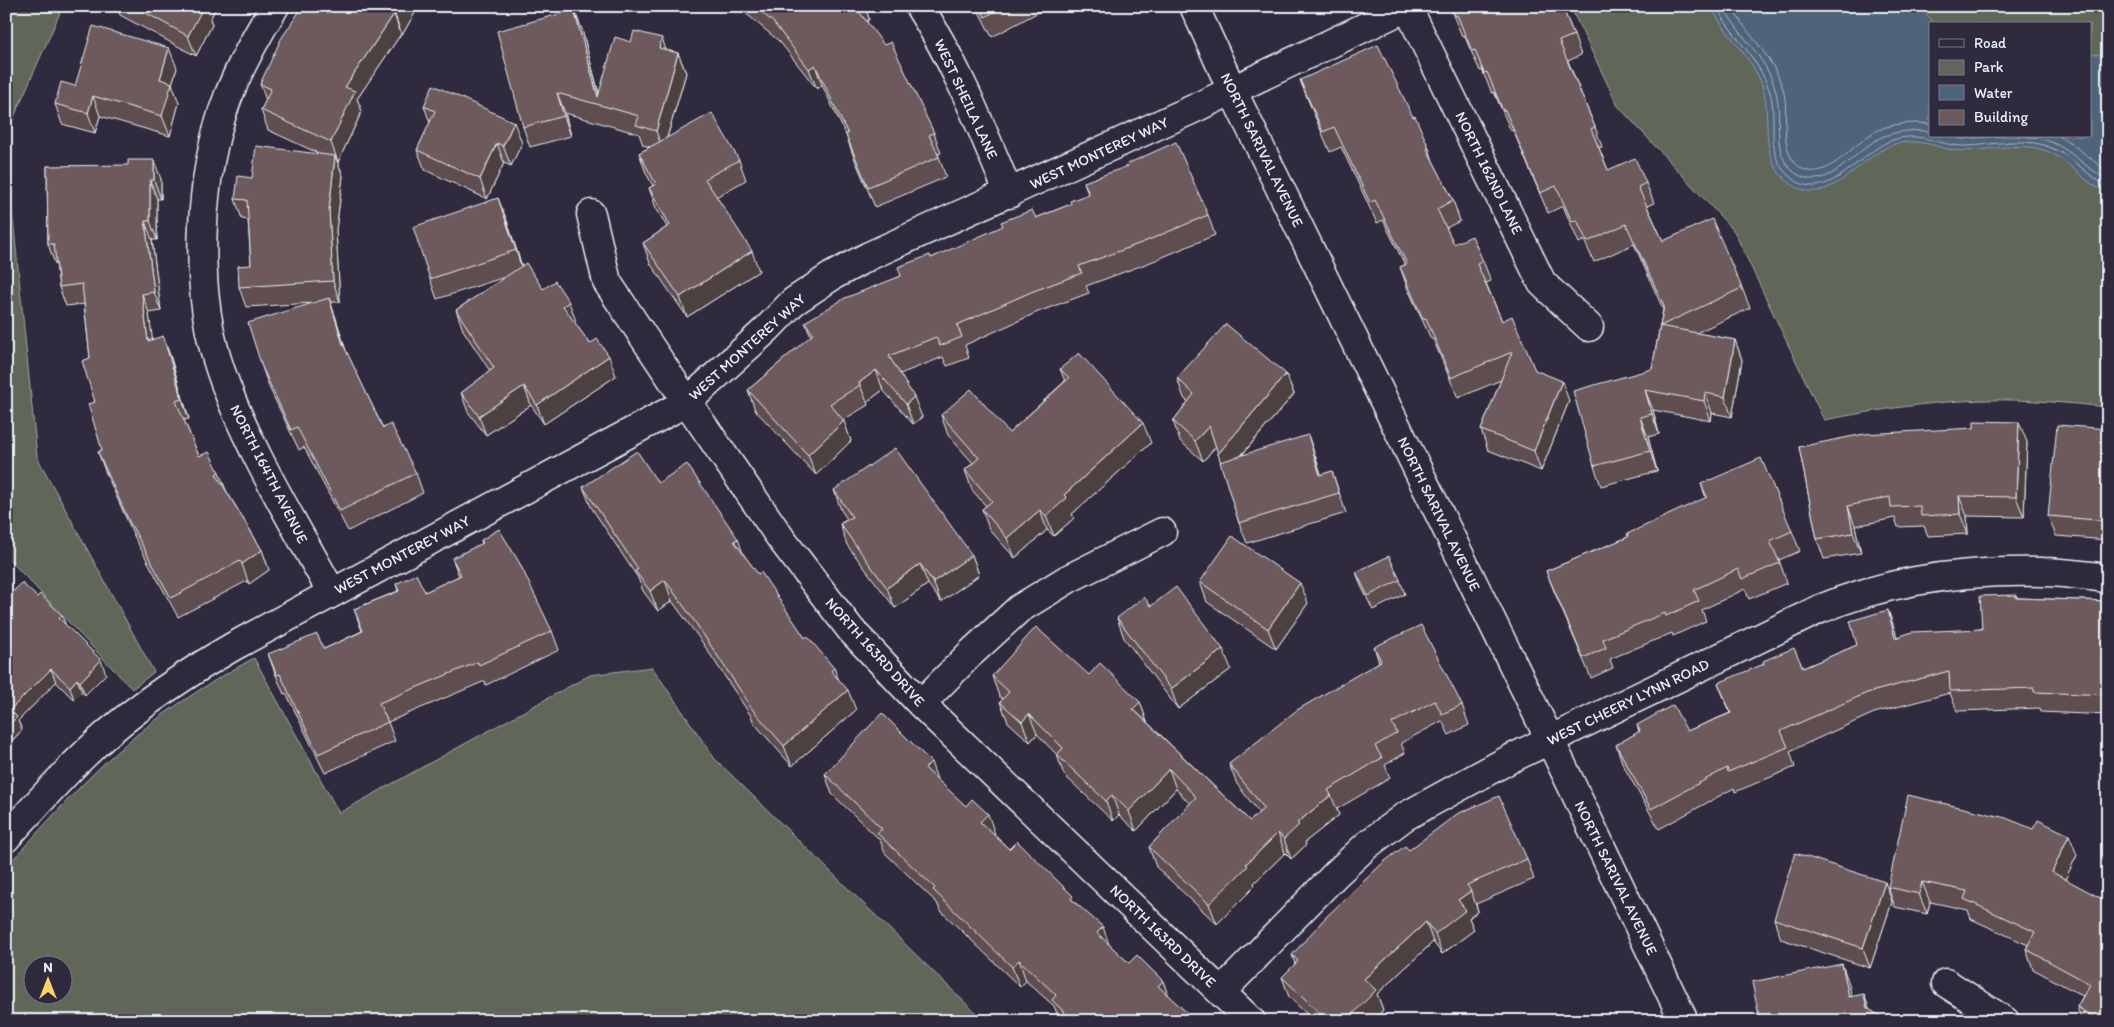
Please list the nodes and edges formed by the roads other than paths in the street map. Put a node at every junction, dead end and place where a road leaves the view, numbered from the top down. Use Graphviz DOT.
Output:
graph roads {
  1 [pos="275,6"];
  2 [pos="919,6"];
  3 [pos="1194,6"];
  4 [pos="1407,7"];
  5 [pos="1232,90"];
  6 [pos="1009,194"];
  7 [pos="591,214"];
  8 [pos="1589,326"];
  9 [pos="687,402"];
  10 [pos="1162,532"];
  11 [pos="2108,578"];
  12 [pos="332,593"];
  13 [pos="921,704"];
  14 [pos="1550,740"];
  15 [pos="6,838"];
  16 [pos="1946,983"];
  17 [pos="1221,992"];
  18 [pos="1251,1021"];
  19 [pos="1684,1021"];
  20 [pos="2005,1021"];
  1 -- 12 [label="street, NORTH 164TH AVENUE"];
  2 -- 6 [label="street, WEST SHEILA LANE"];
  3 -- 5 [label="street, NORTH SARIVAL AVENUE"];
  4 -- 5 [label="street, WEST MONTEREY WAY"];
  4 -- 8 [label="street, NORTH 162ND LANE"];
  5 -- 6 [label="street, WEST MONTEREY WAY"];
  5 -- 14 [label="street, NORTH SARIVAL AVENUE"];
  6 -- 9 [label="street, WEST MONTEREY WAY"];
  7 -- 9 [label="street, NORTH 163RD DRIVE"];
  9 -- 12 [label="street, WEST MONTEREY WAY"];
  9 -- 13 [label="street, NORTH 163RD DRIVE"];
  10 -- 13 [label="street"];
  11 -- 14 [label="street, WEST CHEERY LYNN ROAD"];
  12 -- 15 [label="street, WEST MONTEREY WAY"];
  13 -- 17 [label="street, NORTH 163RD DRIVE"];
  14 -- 17 [label="street, WEST CHEERY LYNN ROAD"];
  14 -- 19 [label="street, NORTH SARIVAL AVENUE"];
  16 -- 20 [label="street"];
  17 -- 18 [label="street, NORTH 163RD DRIVE"];
}
